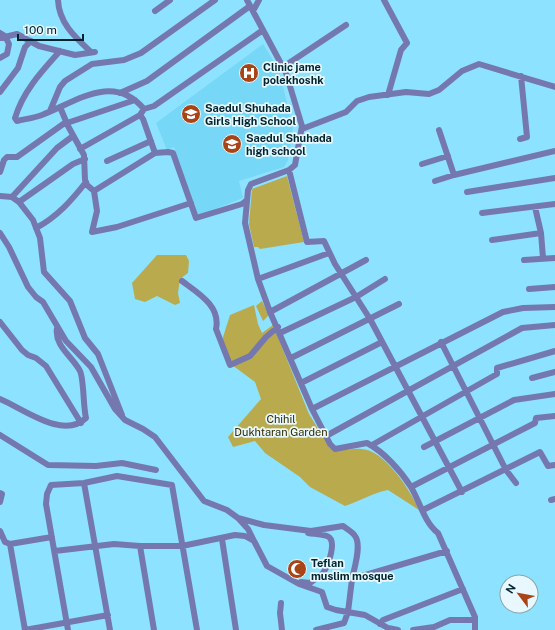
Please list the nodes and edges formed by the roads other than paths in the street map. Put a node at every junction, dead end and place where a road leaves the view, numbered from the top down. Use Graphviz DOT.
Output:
graph roads {
  1 [pos="58,0"];
  2 [pos="170,0"];
  3 [pos="215,0"];
  4 [pos="259,0"];
  5 [pos="384,0"];
  6 [pos="250,5"];
  7 [pos="155,11"];
  8 [pos="346,25"];
  9 [pos="263,30"];
  10 [pos="2,36"];
  11 [pos="30,42"];
  12 [pos="60,51"];
  13 [pos="0,58"];
  14 [pos="283,67"];
  15 [pos="521,76"];
  16 [pos="555,87"];
  17 [pos="0,92"];
  18 [pos="120,93"];
  19 [pos="388,95"];
  20 [pos="135,100"];
  21 [pos="60,107"];
  22 [pos="144,109"];
  23 [pos="50,111"];
  24 [pos="140,115"];
  25 [pos="66,122"];
  26 [pos="302,129"];
  27 [pos="440,130"];
  28 [pos="73,136"];
  29 [pos="520,139"];
  30 [pos="151,141"];
  31 [pos="80,149"];
  32 [pos="555,151"];
  33 [pos="155,153"];
  34 [pos="448,156"];
  35 [pos="85,159"];
  36 [pos="107,161"];
  37 [pos="422,164"];
  38 [pos="289,170"];
  39 [pos="0,172"];
  40 [pos="454,175"];
  41 [pos="555,178"];
  42 [pos="86,182"];
  43 [pos="435,182"];
  44 [pos="94,192"];
  45 [pos="467,192"];
  46 [pos="0,196"];
  47 [pos="12,197"];
  48 [pos="247,200"];
  49 [pos="20,202"];
  50 [pos="191,203"];
  51 [pos="555,204"];
  52 [pos="535,207"];
  53 [pos="482,213"];
  54 [pos="36,228"];
  55 [pos="0,233"];
  56 [pos="542,233"];
  57 [pos="492,240"];
  58 [pos="329,253"];
  59 [pos="543,258"];
  60 [pos="555,258"];
  61 [pos="366,260"];
  62 [pos="524,260"];
  63 [pos="341,274"];
  64 [pos="258,279"];
  65 [pos="385,279"];
  66 [pos="182,281"];
  67 [pos="555,286"];
  68 [pos="529,289"];
  69 [pos="356,297"];
  70 [pos="399,304"];
  71 [pos="555,307"];
  72 [pos="270,312"];
  73 [pos="370,319"];
  74 [pos="0,322"];
  75 [pos="555,325"];
  76 [pos="57,328"];
  77 [pos="279,330"];
  78 [pos="382,342"];
  79 [pos="441,342"];
  80 [pos="555,351"];
  81 [pos="291,358"];
  82 [pos="453,366"];
  83 [pos="395,367"];
  84 [pos="555,372"];
  85 [pos="532,378"];
  86 [pos="301,383"];
  87 [pos="408,391"];
  88 [pos="466,392"];
  89 [pos="555,394"];
  90 [pos="0,399"];
  91 [pos="312,409"];
  92 [pos="122,416"];
  93 [pos="421,416"];
  94 [pos="555,416"];
  95 [pos="480,419"];
  96 [pos="81,423"];
  97 [pos="0,434"];
  98 [pos="326,436"];
  99 [pos="436,442"];
  100 [pos="372,445"];
  101 [pos="494,445"];
  102 [pos="424,448"];
  103 [pos="555,465"];
  104 [pos="449,468"];
  105 [pos="156,470"];
  106 [pos="506,470"];
  107 [pos="84,483"];
  108 [pos="516,483"];
  109 [pos="411,487"];
  110 [pos="462,492"];
  111 [pos="0,493"];
  112 [pos="0,502"];
  113 [pos="423,510"];
  114 [pos="238,518"];
  115 [pos="293,530"];
  116 [pos="0,531"];
  117 [pos="52,537"];
  118 [pos="222,538"];
  119 [pos="254,541"];
  120 [pos="10,544"];
  121 [pos="95,545"];
  122 [pos="140,546"];
  123 [pos="182,546"];
  124 [pos="55,551"];
  125 [pos="447,551"];
  126 [pos="352,579"];
  127 [pos="300,584"];
  128 [pos="464,589"];
  129 [pos="281,603"];
  130 [pos="348,612"];
  131 [pos="108,615"];
  132 [pos="475,620"];
  133 [pos="67,622"];
  134 [pos="344,623"];
  135 [pos="380,624"];
  136 [pos="25,630"];
  137 [pos="68,630"];
  138 [pos="110,630"];
  139 [pos="154,630"];
  140 [pos="197,630"];
  141 [pos="236,630"];
  142 [pos="282,630"];
  143 [pos="316,630"];
  144 [pos="323,630"];
  145 [pos="348,630"];
  146 [pos="398,630"];
  147 [pos="413,630"];
  148 [pos="475,630"];
  1 -- 12 [label="street"];
  2 -- 7 [label="street"];
  3 -- 23 [label="street"];
  4 -- 6 [label="street"];
  5 -- 19 [label="street"];
  6 -- 9 [label="street"];
  6 -- 18 [label="street"];
  8 -- 14 [label="street"];
  9 -- 14 [label="street"];
  9 -- 22 [label="street"];
  10 -- 11 [label="street"];
  10 -- 13 [label="street"];
  11 -- 12 [label="street"];
  11 -- 17 [label="street"];
  12 -- 23 [label="street"];
  14 -- 26 [label="street"];
  15 -- 16 [label="street"];
  15 -- 19 [label="street"];
  15 -- 29 [label="street"];
  18 -- 20 [label="street"];
  18 -- 21 [label="street"];
  19 -- 26 [label="street"];
  20 -- 22 [label="street"];
  20 -- 25 [label="street"];
  21 -- 23 [label="street"];
  21 -- 25 [label="street"];
  22 -- 24 [label="street"];
  24 -- 30 [label="street"];
  24 -- 31 [label="street"];
  25 -- 28 [label="street"];
  25 -- 39 [label="street"];
  26 -- 38 [label="street"];
  27 -- 34 [label="street"];
  28 -- 31 [label="street"];
  28 -- 47 [label="street"];
  30 -- 33 [label="street"];
  30 -- 36 [label="street"];
  31 -- 35 [label="street"];
  32 -- 40 [label="street"];
  33 -- 44 [label="street"];
  33 -- 50 [label="street"];
  34 -- 37 [label="street"];
  34 -- 40 [label="street"];
  35 -- 42 [label="street"];
  35 -- 49 [label="street"];
  38 -- 48 [label="street"];
  38 -- 58 [label="street"];
  40 -- 43 [label="street"];
  41 -- 45 [label="street"];
  42 -- 44 [label="street"];
  42 -- 54 [label="street"];
  44 -- 50 [label="street"];
  46 -- 47 [label="street"];
  47 -- 49 [label="street"];
  48 -- 50 [label="street"];
  48 -- 64 [label="street"];
  49 -- 54 [label="street"];
  51 -- 52 [label="street"];
  52 -- 53 [label="street"];
  52 -- 56 [label="street"];
  54 -- 92 [label="street"];
  55 -- 76 [label="street"];
  56 -- 57 [label="street"];
  56 -- 59 [label="street"];
  58 -- 63 [label="street"];
  58 -- 64 [label="street"];
  59 -- 60 [label="street"];
  59 -- 62 [label="street"];
  61 -- 63 [label="street"];
  63 -- 69 [label="street"];
  63 -- 72 [label="street"];
  64 -- 72 [label="street"];
  65 -- 69 [label="street"];
  66 -- 77 [label="street"];
  67 -- 68 [label="street"];
  69 -- 73 [label="street"];
  69 -- 77 [label="street"];
  70 -- 73 [label="street"];
  71 -- 79 [label="street"];
  72 -- 77 [label="street"];
  73 -- 78 [label="street"];
  73 -- 81 [label="street"];
  74 -- 96 [label="street"];
  75 -- 82 [label="street"];
  76 -- 92 [label="street"];
  76 -- 96 [label="street"];
  77 -- 81 [label="street"];
  78 -- 83 [label="street"];
  78 -- 86 [label="street"];
  79 -- 82 [label="street"];
  79 -- 83 [label="street"];
  80 -- 88 [label="street"];
  81 -- 86 [label="street"];
  82 -- 87 [label="street"];
  82 -- 88 [label="street"];
  83 -- 87 [label="street"];
  83 -- 91 [label="street"];
  84 -- 85 [label="street"];
  86 -- 91 [label="street"];
  87 -- 93 [label="street"];
  87 -- 98 [label="street"];
  88 -- 93 [label="street"];
  88 -- 95 [label="street"];
  89 -- 95 [label="street"];
  90 -- 96 [label="street"];
  91 -- 98 [label="street"];
  92 -- 114 [label="street"];
  93 -- 99 [label="street"];
  93 -- 100 [label="street"];
  94 -- 101 [label="street"];
  95 -- 99 [label="street"];
  95 -- 101 [label="street"];
  97 -- 105 [label="street"];
  98 -- 100 [label="street"];
  99 -- 102 [label="street"];
  99 -- 104 [label="street"];
  100 -- 109 [label="street"];
  101 -- 104 [label="street"];
  101 -- 106 [label="street"];
  103 -- 106 [label="street"];
  104 -- 109 [label="street"];
  104 -- 110 [label="street"];
  106 -- 108 [label="street"];
  106 -- 110 [label="street"];
  107 -- 117 [label="street"];
  107 -- 121 [label="street"];
  107 -- 123 [label="street"];
  109 -- 113 [label="street"];
  110 -- 113 [label="street"];
  111 -- 112 [label="street"];
  113 -- 125 [label="street"];
  114 -- 115 [label="street"];
  114 -- 119 [label="street"];
  115 -- 126 [label="street"];
  115 -- 127 [label="street"];
  116 -- 120 [label="street"];
  117 -- 120 [label="street"];
  117 -- 124 [label="street"];
  118 -- 119 [label="street"];
  118 -- 123 [label="street"];
  118 -- 141 [label="street"];
  119 -- 127 [label="street"];
  120 -- 136 [label="street"];
  121 -- 122 [label="street"];
  121 -- 124 [label="street"];
  121 -- 131 [label="street"];
  122 -- 123 [label="street"];
  122 -- 139 [label="street"];
  123 -- 140 [label="street"];
  124 -- 133 [label="street"];
  125 -- 126 [label="street"];
  125 -- 128 [label="street"];
  126 -- 130 [label="street"];
  127 -- 130 [label="street"];
  128 -- 132 [label="street"];
  128 -- 135 [label="street"];
  129 -- 142 [label="street"];
  130 -- 134 [label="street"];
  130 -- 135 [label="street"];
  131 -- 133 [label="street"];
  131 -- 138 [label="street"];
  132 -- 147 [label="street"];
  132 -- 148 [label="street"];
  133 -- 136 [label="street"];
  133 -- 137 [label="street"];
  134 -- 144 [label="street"];
  134 -- 145 [label="street"];
  135 -- 146 [label="street"];
  143 -- 144 [label="street"];
}
